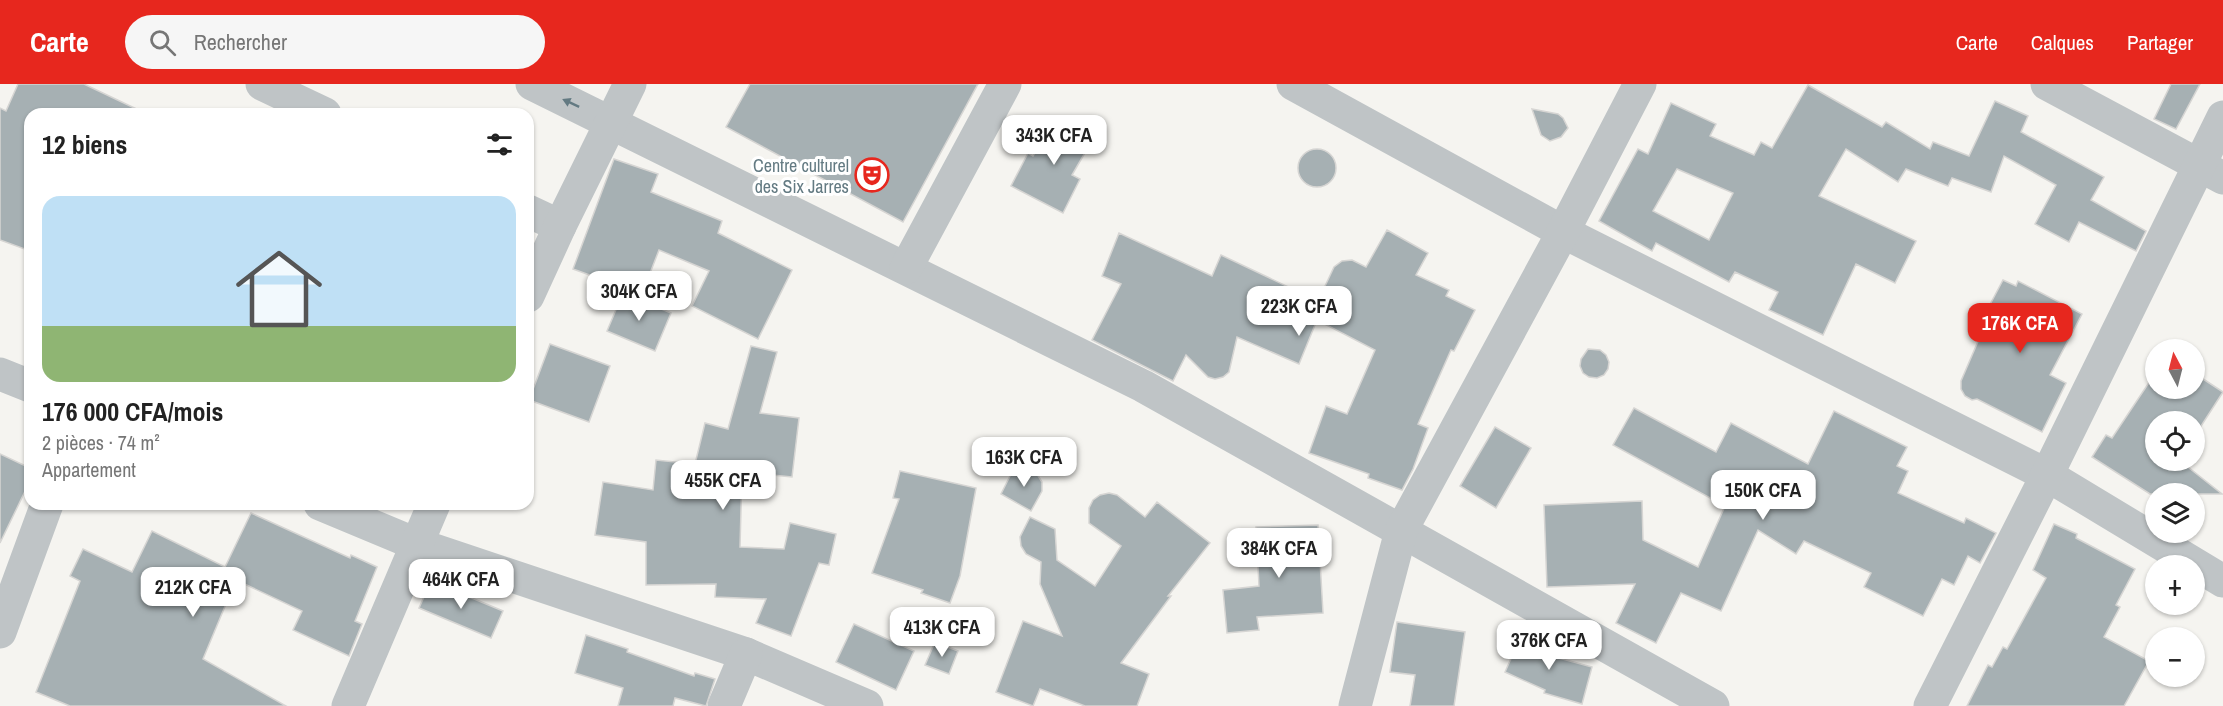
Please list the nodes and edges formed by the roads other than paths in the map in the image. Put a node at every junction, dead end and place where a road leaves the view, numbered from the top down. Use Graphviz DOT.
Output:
graph roads {
  1 [pos="262,84"];
  2 [pos="532,84"];
  3 [pos="630,84"];
  4 [pos="1005,84"];
  5 [pos="1293,84"];
  6 [pos="1640,84"];
  7 [pos="2047,84"];
  8 [pos="312,108"];
  9 [pos="2223,117"];
  10 [pos="610,121"];
  11 [pos="2210,172"];
  12 [pos="534,214"];
  13 [pos="560,226"];
  14 [pos="1563,232"];
  15 [pos="906,268"];
  16 [pos="534,283"];
  17 [pos="0,374"];
  18 [pos="24,384"];
  19 [pos="2047,475"];
  20 [pos="46,510"];
  21 [pos="334,510"];
  22 [pos="431,510"];
  23 [pos="1401,531"];
  24 [pos="416,544"];
  25 [pos="2223,581"];
  26 [pos="0,632"];
  27 [pos="746,654"];
  28 [pos="348,706"];
  29 [pos="724,706"];
  30 [pos="867,706"];
  31 [pos="1355,706"];
  32 [pos="1713,706"];
  33 [pos="1930,706"];
  1 -- 8 [label="street"];
  10 -- 2 [label="street, one-way"];
  3 -- 10 [label="street"];
  4 -- 15 [label="street"];
  5 -- 14 [label="street"];
  6 -- 14 [label="street"];
  7 -- 11 [label="street"];
  9 -- 11 [label="street"];
  10 -- 13 [label="street"];
  10 -- 15 [label="street"];
  11 -- 19 [label="street"];
  12 -- 13 [label="street"];
  13 -- 16 [label="street"];
  14 -- 19 [label="street"];
  14 -- 23 [label="street"];
  15 -- 23 [label="street"];
  17 -- 18 [label="street"];
  19 -- 25 [label="street"];
  19 -- 33 [label="street"];
  20 -- 26 [label="street"];
  21 -- 24 [label="street"];
  22 -- 24 [label="street"];
  23 -- 31 [label="street"];
  23 -- 32 [label="street"];
  24 -- 27 [label="street"];
  24 -- 28 [label="street"];
  27 -- 29 [label="street"];
  27 -- 30 [label="street"];
}
